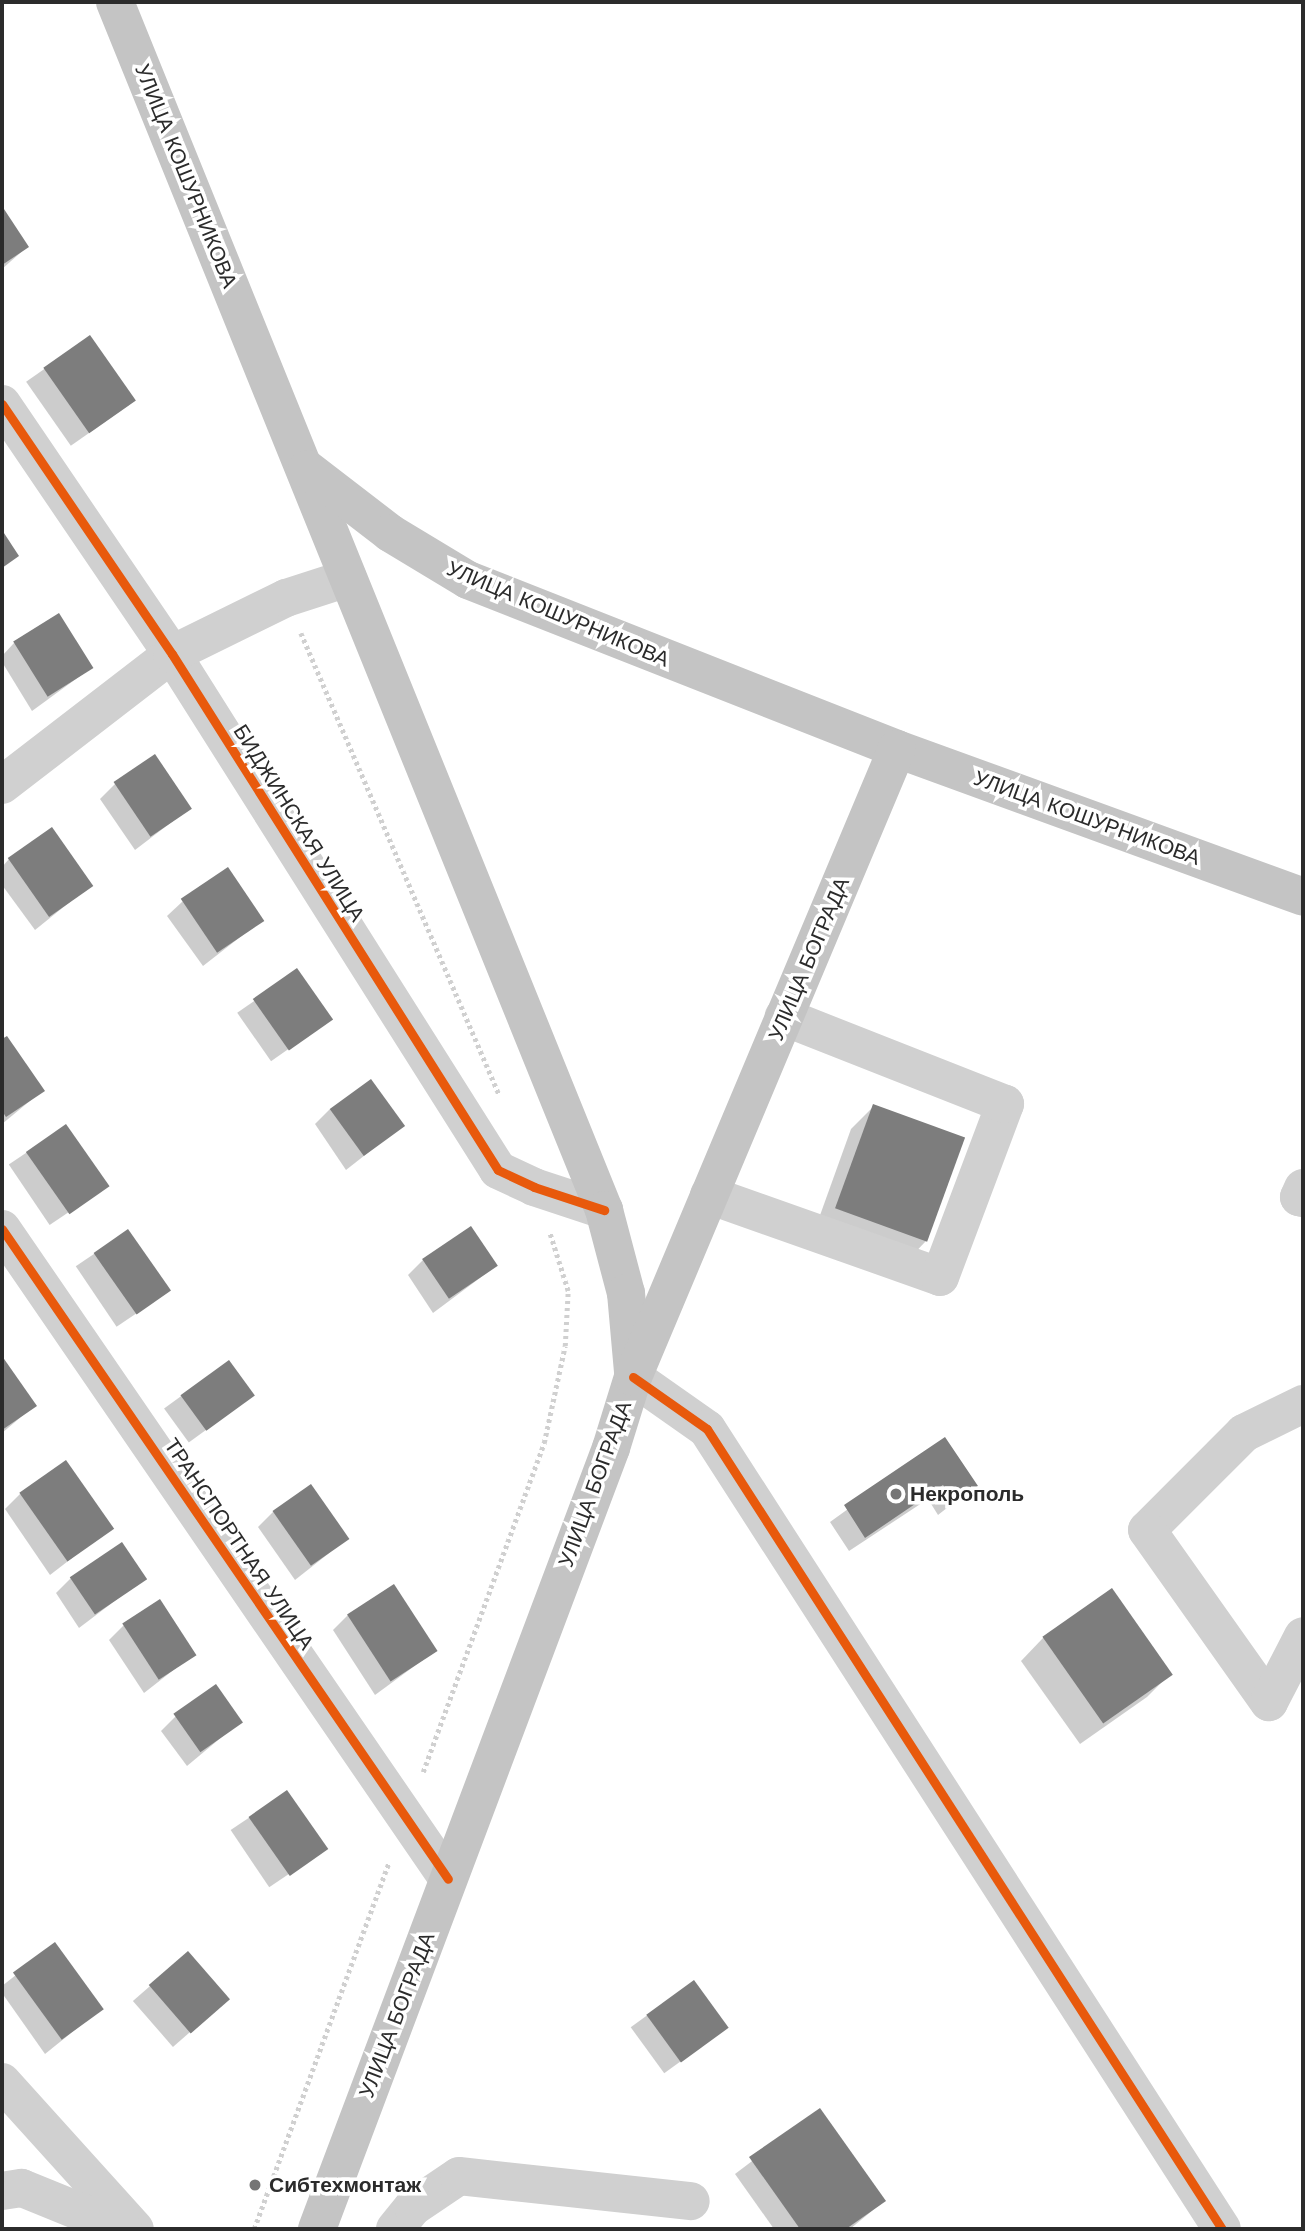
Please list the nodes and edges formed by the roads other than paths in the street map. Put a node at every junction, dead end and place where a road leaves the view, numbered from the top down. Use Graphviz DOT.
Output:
graph roads {
  1 [pos="115,2"];
  2 [pos="2,404"];
  3 [pos="305,468"];
  4 [pos="348,578"];
  5 [pos="172,653"];
  6 [pos="897,749"];
  7 [pos="2,785"];
  8 [pos="1303,897"];
  9 [pos="784,1017"];
  10 [pos="1303,1188"];
  11 [pos="709,1195"];
  12 [pos="1303,1198"];
  13 [pos="604,1210"];
  14 [pos="2,1229"];
  15 [pos="633,1377"];
  16 [pos="1303,1404"];
  17 [pos="1303,1636"];
  18 [pos="448,1879"];
  19 [pos="2,2082"];
  20 [pos="2,2191"];
  21 [pos="691,2201"];
  22 [pos="123,2229"];
  23 [pos="135,2229"];
  24 [pos="317,2229"];
  25 [pos="395,2229"];
  26 [pos="1222,2229"];
  1 -- 3 [label="main road, УЛИЦА КОШУРНИКОВА"];
  2 -- 5 [label="street, БИДЖИНСКАЯ УЛИЦА"];
  3 -- 4 [label="main road"];
  3 -- 6 [label="main road, УЛИЦА КОШУРНИКОВА"];
  4 -- 5 [label="street"];
  4 -- 13 [label="main road"];
  5 -- 7 [label="street"];
  5 -- 13 [label="street, БИДЖИНСКАЯ УЛИЦА"];
  6 -- 8 [label="main road, УЛИЦА КОШУРНИКОВА"];
  6 -- 9 [label="main road, УЛИЦА БОГРАДА"];
  9 -- 11 [label="main road, УЛИЦА БОГРАДА"];
  9 -- 11 [label="street"];
  10 -- 12 [label="street"];
  11 -- 15 [label="main road, УЛИЦА БОГРАДА"];
  13 -- 15 [label="main road"];
  14 -- 18 [label="street, ТРАНСПОРТНАЯ УЛИЦА"];
  15 -- 18 [label="main road, УЛИЦА БОГРАДА"];
  15 -- 26 [label="street"];
  16 -- 17 [label="street"];
  18 -- 24 [label="main road, УЛИЦА БОГРАДА"];
  19 -- 23 [label="street"];
  20 -- 22 [label="street"];
  21 -- 25 [label="street"];
}
